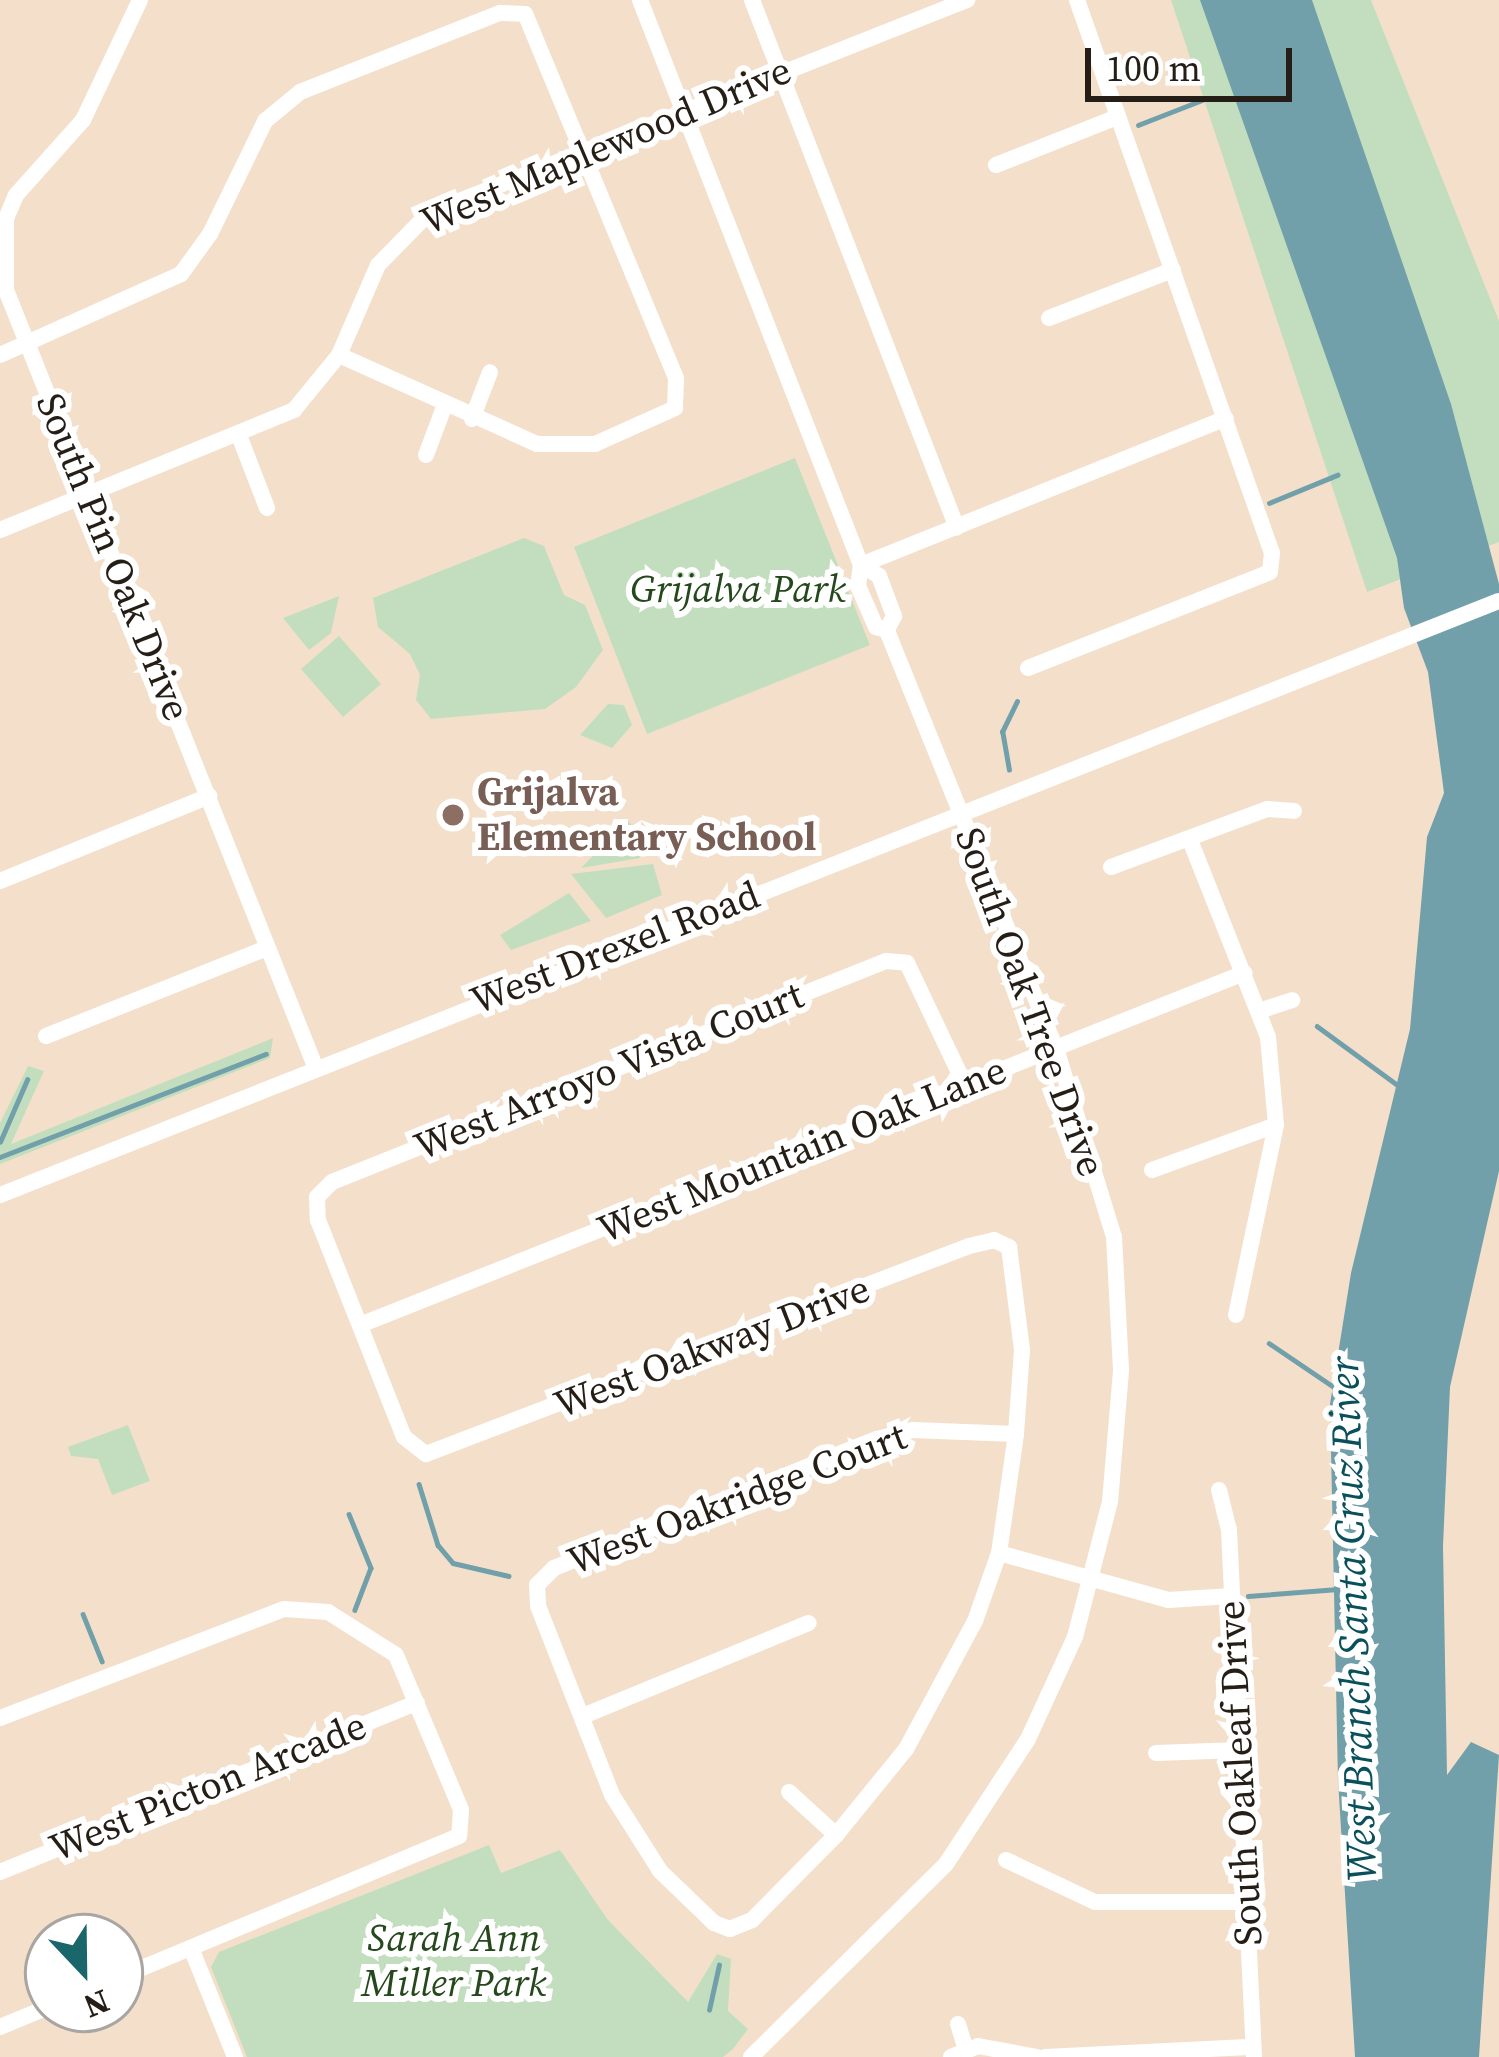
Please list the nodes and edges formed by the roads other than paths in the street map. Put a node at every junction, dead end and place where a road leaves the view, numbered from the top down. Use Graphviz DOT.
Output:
graph roads {
  1 [pos="140,0"];
  2 [pos="640,0"];
  3 [pos="752,0"];
  4 [pos="967,0"];
  5 [pos="1077,0"];
  6 [pos="780,72"];
  7 [pos="684,111"];
  8 [pos="1117,117"];
  9 [pos="584,153"];
  10 [pos="996,165"];
  11 [pos="7,195"];
  12 [pos="1173,270"];
  13 [pos="1048,318"];
  14 [pos="27,344"];
  15 [pos="0,355"];
  16 [pos="339,355"];
  17 [pos="490,372"];
  18 [pos="444,407"];
  19 [pos="1226,418"];
  20 [pos="472,419"];
  21 [pos="240,438"];
  22 [pos="426,455"];
  23 [pos="87,494"];
  24 [pos="267,508"];
  25 [pos="957,528"];
  26 [pos="0,530"];
  27 [pos="861,565"];
  28 [pos="1499,601"];
  29 [pos="1028,668"];
  30 [pos="209,796"];
  31 [pos="1294,811"];
  32 [pos="960,813"];
  33 [pos="1190,840"];
  34 [pos="1111,867"];
  35 [pos="0,881"];
  36 [pos="267,948"];
  37 [pos="1244,973"];
  38 [pos="1292,1000"];
  39 [pos="1258,1011"];
  40 [pos="46,1036"];
  41 [pos="1056,1049"];
  42 [pos="315,1066"];
  43 [pos="965,1085"];
  44 [pos="1276,1125"];
  45 [pos="1152,1170"];
  46 [pos="0,1195"];
  47 [pos="1236,1315"];
  48 [pos="360,1325"];
  49 [pos="1016,1434"];
  50 [pos="1219,1490"];
  51 [pos="999,1553"];
  52 [pos="1091,1583"];
  53 [pos="1232,1596"];
  54 [pos="809,1623"];
  55 [pos="417,1702"];
  56 [pos="583,1716"];
  57 [pos="0,1718"];
  58 [pos="1239,1750"];
  59 [pos="1156,1754"];
  60 [pos="789,1792"];
  61 [pos="836,1835"];
  62 [pos="1006,1860"];
  63 [pos="0,1872"];
  64 [pos="1246,1902"];
  65 [pos="191,1948"];
  66 [pos="144,1967"];
  67 [pos="958,2024"];
  68 [pos="958,2052"];
  69 [pos="1253,2052"];
  70 [pos="758,2055"];
  71 [pos="1085,2056"];
  72 [pos="235,2057"];
  73 [pos="1041,2057"];
  1 -- 11 [label="street, South Pin Oak Drive"];
  2 -- 7 [label="street, South Oak Tree Drive"];
  3 -- 6 [label="street"];
  4 -- 6 [label="street, West Maplewood Drive"];
  5 -- 8 [label="street"];
  6 -- 7 [label="street, West Maplewood Drive"];
  6 -- 25 [label="street"];
  7 -- 9 [label="street, West Maplewood Drive"];
  7 -- 27 [label="street, South Oak Tree Drive"];
  8 -- 10 [label="street"];
  8 -- 12 [label="street"];
  9 -- 14 [label="street"];
  9 -- 16 [label="street, West Maplewood Drive"];
  9 -- 20 [label="street"];
  11 -- 14 [label="street, South Pin Oak Drive"];
  12 -- 13 [label="street"];
  12 -- 19 [label="street"];
  14 -- 15 [label="street"];
  14 -- 23 [label="street, South Pin Oak Drive"];
  16 -- 18 [label="street"];
  16 -- 21 [label="street, West Maplewood Drive"];
  17 -- 20 [label="street"];
  18 -- 20 [label="street"];
  18 -- 22 [label="street"];
  19 -- 25 [label="street"];
  19 -- 29 [label="street"];
  21 -- 23 [label="street, West Maplewood Drive"];
  21 -- 24 [label="street"];
  23 -- 26 [label="street, West Maplewood Drive"];
  23 -- 30 [label="street, South Pin Oak Drive"];
  25 -- 27 [label="street"];
  27 -- 32 [label="street, South Oak Tree Drive"];
  28 -- 32 [label="street, West Drexel Road"];
  30 -- 35 [label="street"];
  30 -- 36 [label="street, South Pin Oak Drive"];
  31 -- 33 [label="street"];
  32 -- 41 [label="street, South Oak Tree Drive"];
  32 -- 42 [label="street, West Drexel Road"];
  33 -- 34 [label="street"];
  33 -- 37 [label="street"];
  36 -- 40 [label="street"];
  36 -- 42 [label="street, South Pin Oak Drive"];
  37 -- 39 [label="street"];
  37 -- 41 [label="street, West Mountain Oak Lane"];
  38 -- 39 [label="street"];
  39 -- 44 [label="street"];
  41 -- 43 [label="street, West Mountain Oak Lane"];
  41 -- 52 [label="street, South Oak Tree Drive"];
  42 -- 46 [label="street, West Drexel Road"];
  43 -- 48 [label="street, West Mountain Oak Lane"];
  43 -- 48 [label="street, West Arroyo Vista Court"];
  44 -- 45 [label="street"];
  44 -- 47 [label="street"];
  48 -- 49 [label="street, West Oakway Drive"];
  49 -- 51 [label="street"];
  49 -- 56 [label="street, West Oakridge Court"];
  50 -- 53 [label="street, South Oakleaf Drive"];
  51 -- 52 [label="street"];
  51 -- 61 [label="street"];
  52 -- 53 [label="street"];
  52 -- 70 [label="street, South Oak Tree Drive"];
  53 -- 58 [label="street, South Oakleaf Drive"];
  54 -- 56 [label="street"];
  55 -- 57 [label="street"];
  55 -- 63 [label="street, West Picton Arcade"];
  55 -- 65 [label="street"];
  56 -- 61 [label="street"];
  58 -- 59 [label="street"];
  58 -- 64 [label="street, South Oakleaf Drive"];
  60 -- 61 [label="street"];
  62 -- 64 [label="street"];
  64 -- 69 [label="street, South Oakleaf Drive"];
  65 -- 66 [label="street"];
  65 -- 72 [label="street"];
  67 -- 68 [label="street"];
  68 -- 73 [label="street"];
  69 -- 71 [label="street"];
  71 -- 73 [label="street"];
}
